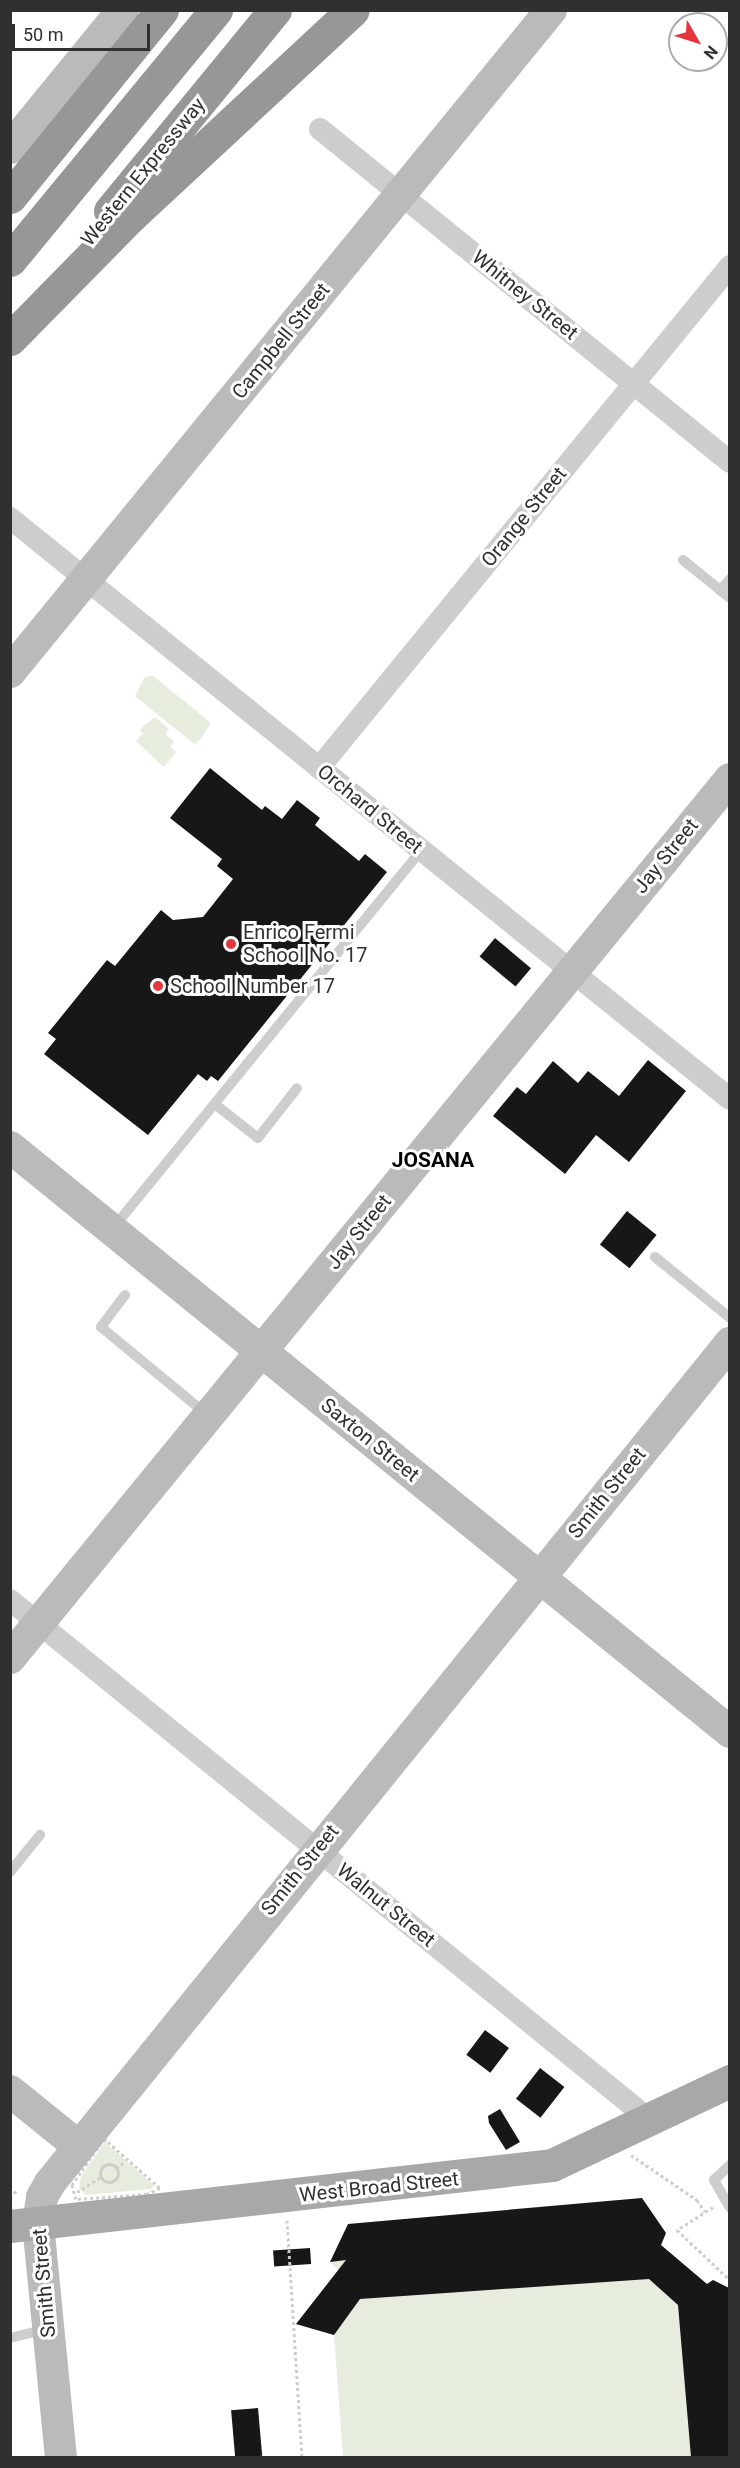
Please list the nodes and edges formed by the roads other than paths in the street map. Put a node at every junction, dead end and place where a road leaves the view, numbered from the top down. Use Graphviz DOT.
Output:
graph roads {
  1 [pos="123,10"];
  2 [pos="162,10"];
  3 [pos="216,10"];
  4 [pos="275,10"];
  5 [pos="353,10"];
  6 [pos="551,10"];
  7 [pos="320,129"];
  8 [pos="10,148"];
  9 [pos="400,195"];
  10 [pos="10,197"];
  11 [pos="10,260"];
  12 [pos="729,266"];
  13 [pos="10,333"];
  14 [pos="10,339"];
  15 [pos="633,383"];
  16 [pos="729,462"];
  17 [pos="10,518"];
  18 [pos="683,560"];
  19 [pos="86,579"];
  20 [pos="729,579"];
  21 [pos="720,590"];
  22 [pos="729,598"];
  23 [pos="10,672"];
  24 [pos="319,768"];
  25 [pos="729,779"];
  26 [pos="422,850"];
  27 [pos="572,972"];
  28 [pos="297,1088"];
  29 [pos="729,1099"];
  30 [pos="216,1105"];
  31 [pos="10,1148"];
  32 [pos="112,1230"];
  33 [pos="655,1257"];
  34 [pos="125,1295"];
  35 [pos="729,1318"];
  36 [pos="729,1343"];
  37 [pos="261,1352"];
  38 [pos="209,1416"];
  39 [pos="539,1577"];
  40 [pos="10,1600"];
  41 [pos="39,1623"];
  42 [pos="10,1659"];
  43 [pos="729,1732"];
  44 [pos="40,1835"];
  45 [pos="317,1849"];
  46 [pos="10,1872"];
  47 [pos="729,2081"];
  48 [pos="10,2091"];
  49 [pos="650,2120"];
  50 [pos="78,2145"];
  51 [pos="729,2165"];
  52 [pos="729,2208"];
  53 [pos="24,2224"];
  54 [pos="48,2329"];
  55 [pos="10,2338"];
  56 [pos="61,2457"];
  1 -- 8 [label="street"];
  2 -- 10 [label="highway"];
  3 -- 11 [label="highway"];
  4 -- 13 [label="highway, Western Expressway"];
  5 -- 14 [label="highway"];
  6 -- 9 [label="street, Campbell Street"];
  7 -- 9 [label="street, Whitney Street"];
  9 -- 15 [label="street, Whitney Street"];
  9 -- 19 [label="street, Campbell Street"];
  12 -- 15 [label="street, Orange Street"];
  15 -- 16 [label="street, Whitney Street"];
  15 -- 24 [label="street, Orange Street"];
  17 -- 19 [label="street, Orchard Street"];
  18 -- 21 [label="lane"];
  19 -- 23 [label="street, Campbell Street"];
  19 -- 24 [label="street, Orchard Street"];
  20 -- 21 [label="lane"];
  21 -- 22 [label="lane"];
  24 -- 26 [label="street, Orchard Street"];
  25 -- 27 [label="street, Jay Street"];
  26 -- 27 [label="street, Orchard Street"];
  26 -- 30 [label="lane"];
  27 -- 29 [label="street, Orchard Street"];
  27 -- 37 [label="street, Jay Street"];
  28 -- 30 [label="lane"];
  30 -- 32 [label="lane"];
  31 -- 32 [label="street, Saxton Street"];
  32 -- 37 [label="street, Saxton Street"];
  33 -- 35 [label="lane"];
  34 -- 38 [label="lane"];
  36 -- 39 [label="street, Smith Street"];
  37 -- 38 [label="street, Jay Street"];
  37 -- 39 [label="street, Saxton Street"];
  38 -- 41 [label="street, Jay Street"];
  39 -- 43 [label="street, Saxton Street"];
  39 -- 45 [label="street, Smith Street"];
  40 -- 41 [label="street, Walnut Street"];
  41 -- 42 [label="street, Jay Street"];
  41 -- 45 [label="street, Walnut Street"];
  44 -- 46 [label="lane"];
  45 -- 49 [label="street, Walnut Street"];
  45 -- 50 [label="street, Smith Street"];
  47 -- 49 [label="main road, West Broad Street"];
  48 -- 50 [label="street"];
  49 -- 53 [label="main road, West Broad Street"];
  50 -- 53 [label="street, Smith Street"];
  51 -- 52 [label="lane"];
  53 -- 54 [label="street, Smith Street"];
  54 -- 55 [label="lane"];
  54 -- 56 [label="street, Smith Street"];
}
